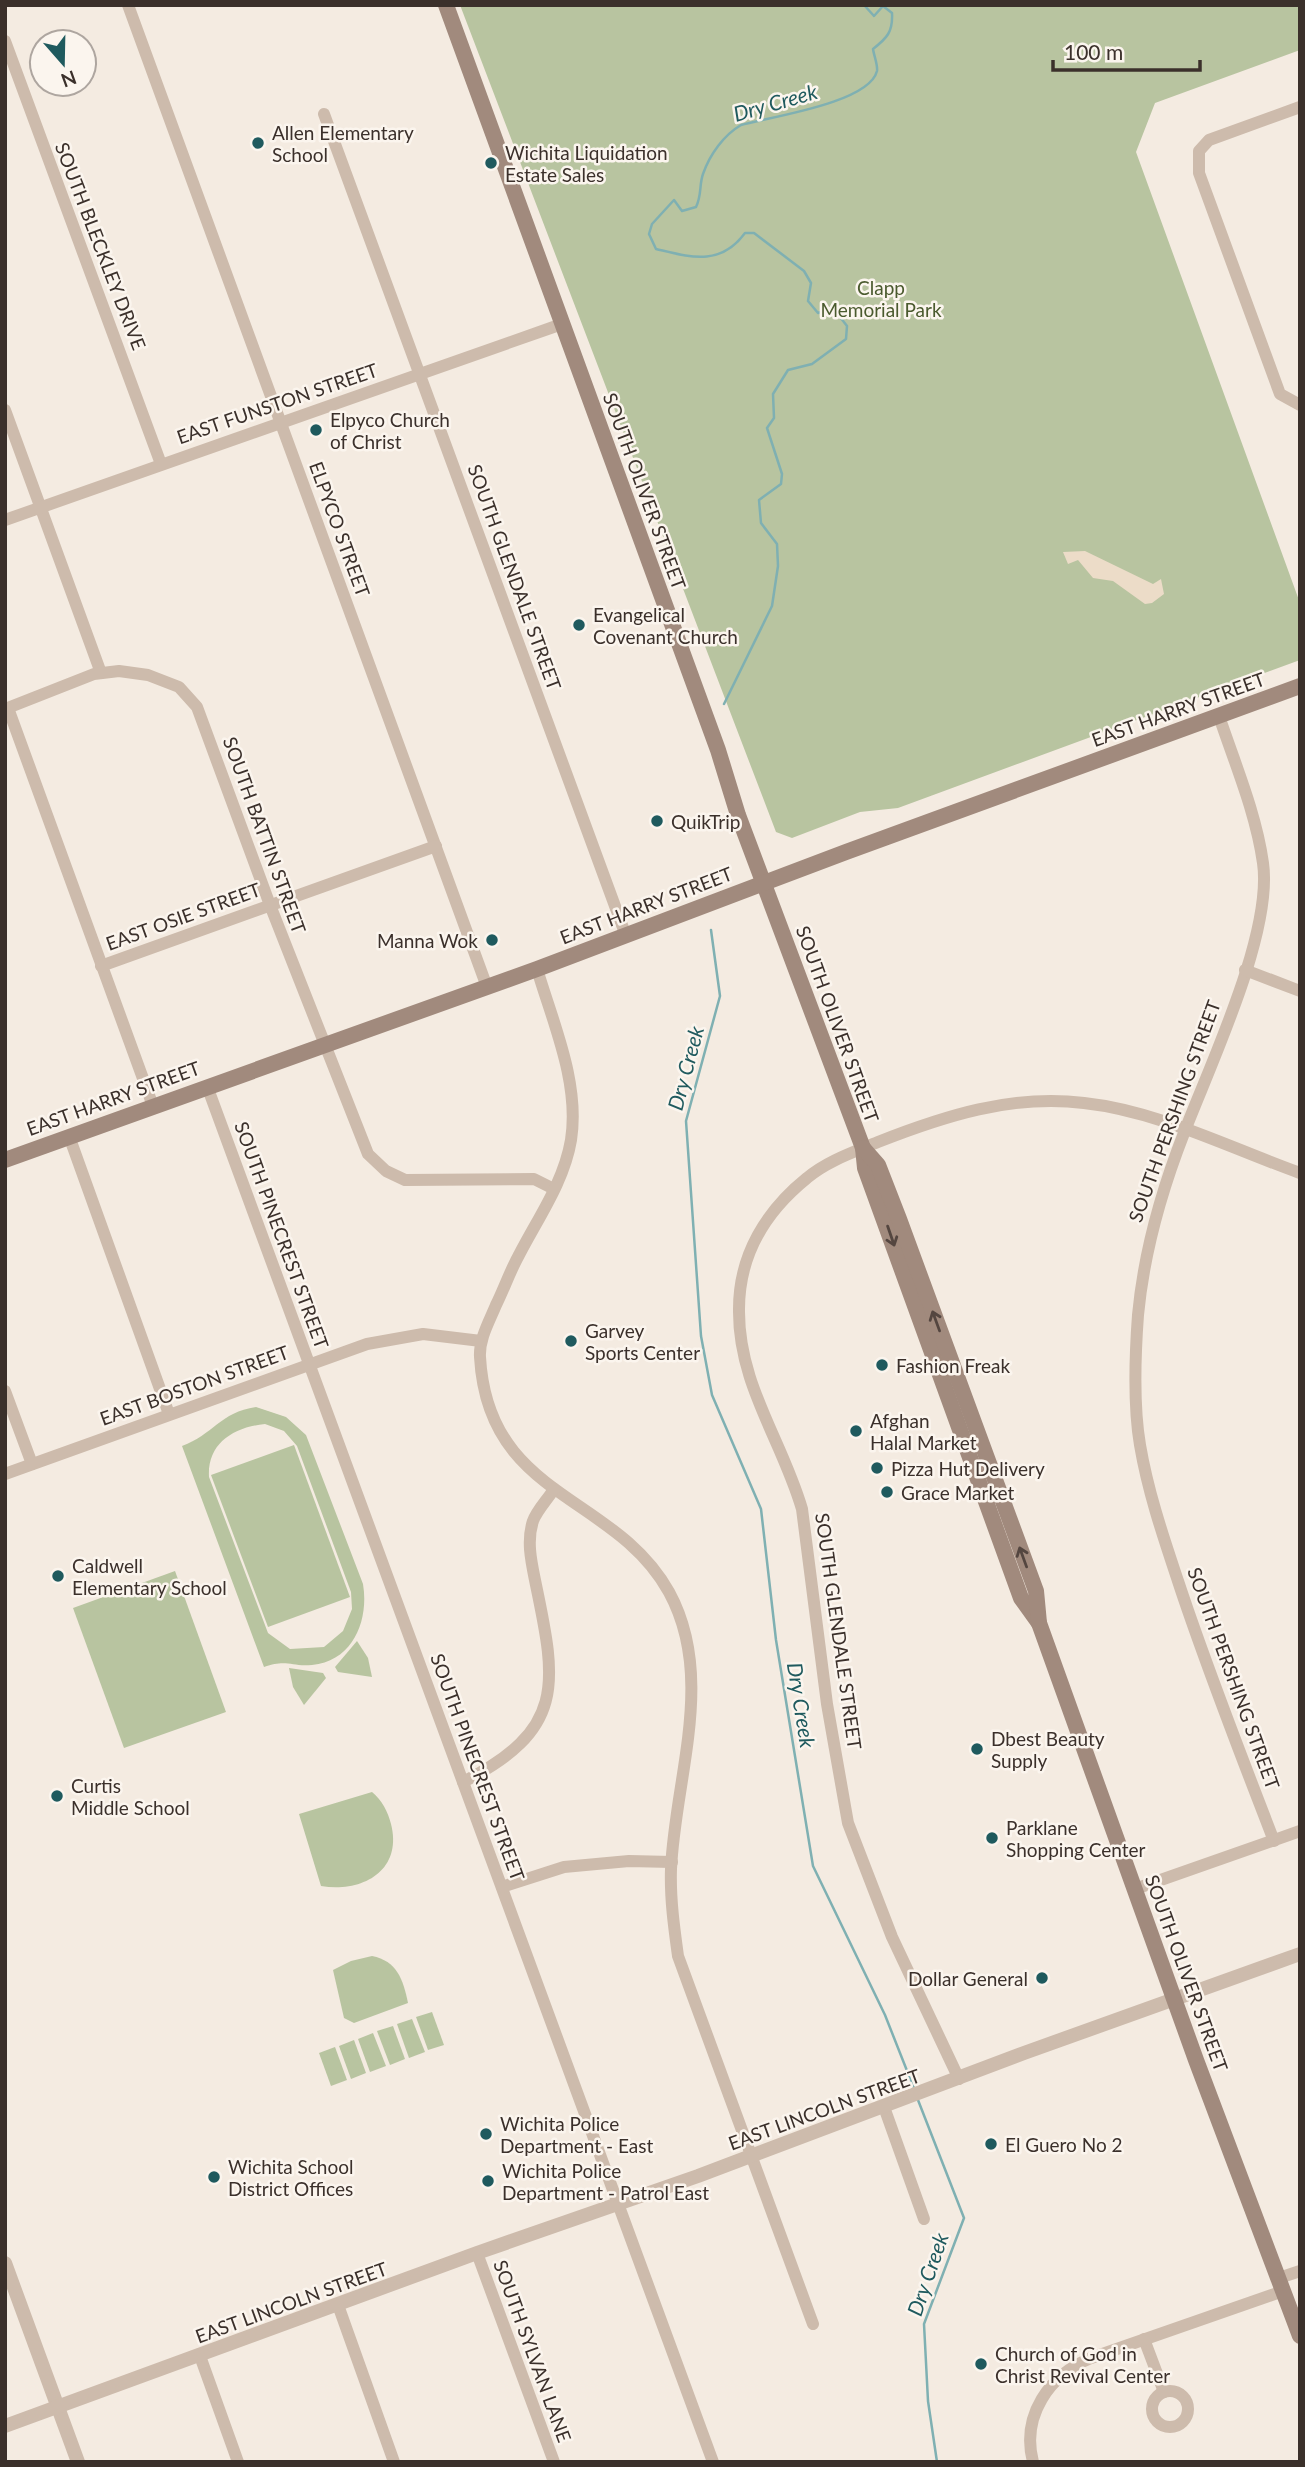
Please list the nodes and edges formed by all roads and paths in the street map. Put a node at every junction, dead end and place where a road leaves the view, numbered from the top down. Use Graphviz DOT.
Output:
graph roads {
  1 [pos="128,5"];
  2 [pos="446,5"];
  3 [pos="5,41"];
  4 [pos="1300,107"];
  5 [pos="324,114"];
  6 [pos="562,324"];
  7 [pos="420,373"];
  8 [pos="1300,405"];
  9 [pos="5,410"];
  10 [pos="281,422"];
  11 [pos="161,464"];
  12 [pos="41,508"];
  13 [pos="5,520"];
  14 [pos="101,673"];
  15 [pos="1300,686"];
  16 [pos="7,708"];
  17 [pos="1219,716"];
  18 [pos="436,846"];
  19 [pos="764,883"];
  20 [pos="270,905"];
  21 [pos="626,936"];
  22 [pos="101,966"];
  23 [pos="537,969"];
  24 [pos="1245,970"];
  25 [pos="487,986"];
  26 [pos="1300,991"];
  27 [pos="326,1043"];
  28 [pos="207,1086"];
  29 [pos="153,1106"];
  30 [pos="1185,1130"];
  31 [pos="69,1136"];
  32 [pos="863,1148"];
  33 [pos="5,1160"];
  34 [pos="1300,1173"];
  35 [pos="554,1189"];
  36 [pos="481,1341"];
  37 [pos="309,1365"];
  38 [pos="5,1391"];
  39 [pos="169,1414"];
  40 [pos="33,1464"];
  41 [pos="5,1474"];
  42 [pos="554,1489"];
  43 [pos="463,1782"];
  44 [pos="1300,1831"];
  45 [pos="1274,1841"];
  46 [pos="672,1862"];
  47 [pos="502,1887"];
  48 [pos="1135,1889"];
  49 [pos="1300,1954"];
  50 [pos="1174,1998"];
  51 [pos="959,2079"];
  52 [pos="884,2107"];
  53 [pos="750,2157"];
  54 [pos="617,2204"];
  55 [pos="924,2219"];
  56 [pos="477,2253"];
  57 [pos="5,2263"];
  58 [pos="1300,2271"];
  59 [pos="1281,2285"];
  60 [pos="338,2305"];
  61 [pos="813,2324"];
  62 [pos="1300,2336"];
  63 [pos="1144,2339"];
  64 [pos="200,2356"];
  65 [pos="1164,2392"];
  66 [pos="58,2407"];
  67 [pos="5,2427"];
  68 [pos="78,2462"];
  69 [pos="237,2462"];
  70 [pos="394,2462"];
  71 [pos="554,2462"];
  72 [pos="713,2462"];
  73 [pos="1033,2462"];
  1 -- 10 [label="street, ELPYCO STREET"];
  2 -- 6 [label="main road, SOUTH OLIVER STREET"];
  3 -- 11 [label="street, SOUTH BLECKLEY DRIVE"];
  4 -- 8 [label="street"];
  5 -- 7 [label="street, SOUTH GLENDALE STREET"];
  6 -- 7 [label="street, EAST FUNSTON STREET"];
  6 -- 19 [label="main road, SOUTH OLIVER STREET"];
  7 -- 10 [label="street, EAST FUNSTON STREET"];
  7 -- 21 [label="street, SOUTH GLENDALE STREET"];
  9 -- 12 [label="street"];
  10 -- 11 [label="street, EAST FUNSTON STREET"];
  10 -- 18 [label="street, ELPYCO STREET"];
  11 -- 12 [label="street, EAST FUNSTON STREET"];
  12 -- 13 [label="street, EAST FUNSTON STREET"];
  12 -- 14 [label="street"];
  14 -- 16 [label="street"];
  14 -- 20 [label="street, SOUTH BATTIN STREET"];
  15 -- 17 [label="main road, EAST HARRY STREET"];
  16 -- 22 [label="street"];
  17 -- 19 [label="main road, EAST HARRY STREET"];
  17 -- 24 [label="street, SOUTH PERSHING STREET"];
  18 -- 20 [label="street, EAST OSIE STREET"];
  18 -- 25 [label="street, ELPYCO STREET"];
  19 -- 21 [label="main road, EAST HARRY STREET"];
  19 -- 32 [label="main road, SOUTH OLIVER STREET"];
  20 -- 22 [label="street, EAST OSIE STREET"];
  20 -- 27 [label="street, SOUTH BATTIN STREET"];
  21 -- 23 [label="main road, EAST HARRY STREET"];
  22 -- 29 [label="street"];
  23 -- 25 [label="main road, EAST HARRY STREET"];
  23 -- 35 [label="street"];
  24 -- 26 [label="street"];
  24 -- 30 [label="street, SOUTH PERSHING STREET"];
  25 -- 27 [label="main road, EAST HARRY STREET"];
  27 -- 28 [label="main road, EAST HARRY STREET"];
  27 -- 35 [label="street, SOUTH BATTIN STREET"];
  28 -- 29 [label="main road, EAST HARRY STREET"];
  28 -- 37 [label="street, SOUTH PINECREST STREET"];
  29 -- 31 [label="main road, EAST HARRY STREET"];
  30 -- 32 [label="street"];
  30 -- 34 [label="street"];
  30 -- 45 [label="street, SOUTH PERSHING STREET"];
  31 -- 33 [label="main road, EAST HARRY STREET"];
  31 -- 39 [label="street"];
  32 -- 48 [label="main road, SOUTH OLIVER STREET"];
  32 -- 51 [label="street, SOUTH GLENDALE STREET"];
  35 -- 36 [label="street"];
  36 -- 37 [label="street, EAST BOSTON STREET"];
  36 -- 42 [label="street"];
  37 -- 39 [label="street, EAST BOSTON STREET"];
  37 -- 43 [label="street, SOUTH PINECREST STREET"];
  38 -- 40 [label="street"];
  39 -- 40 [label="street, EAST BOSTON STREET"];
  40 -- 41 [label="street, EAST BOSTON STREET"];
  42 -- 43 [label="street"];
  42 -- 46 [label="street"];
  43 -- 47 [label="street, SOUTH PINECREST STREET"];
  44 -- 45 [label="street"];
  45 -- 48 [label="street"];
  46 -- 47 [label="street"];
  46 -- 53 [label="street"];
  47 -- 54 [label="street, SOUTH PINECREST STREET"];
  48 -- 50 [label="main road, SOUTH OLIVER STREET"];
  49 -- 50 [label="street, EAST LINCOLN STREET"];
  50 -- 51 [label="street, EAST LINCOLN STREET"];
  50 -- 59 [label="main road, SOUTH OLIVER STREET"];
  51 -- 52 [label="street, EAST LINCOLN STREET"];
  52 -- 53 [label="street, EAST LINCOLN STREET"];
  52 -- 55 [label="street"];
  53 -- 54 [label="street, EAST LINCOLN STREET"];
  53 -- 61 [label="street"];
  54 -- 56 [label="street, EAST LINCOLN STREET"];
  54 -- 72 [label="street, SOUTH PINECREST STREET"];
  56 -- 60 [label="street, EAST LINCOLN STREET"];
  56 -- 71 [label="street, SOUTH SYLVAN LANE"];
  57 -- 66 [label="street"];
  58 -- 59 [label="street"];
  59 -- 62 [label="main road, SOUTH OLIVER STREET"];
  59 -- 63 [label="street"];
  60 -- 64 [label="street, EAST LINCOLN STREET"];
  60 -- 70 [label="street"];
  63 -- 65 [label="street"];
  63 -- 73 [label="street"];
  64 -- 66 [label="street, EAST LINCOLN STREET"];
  64 -- 69 [label="street"];
  66 -- 67 [label="street, EAST LINCOLN STREET"];
  66 -- 68 [label="street"];
}
